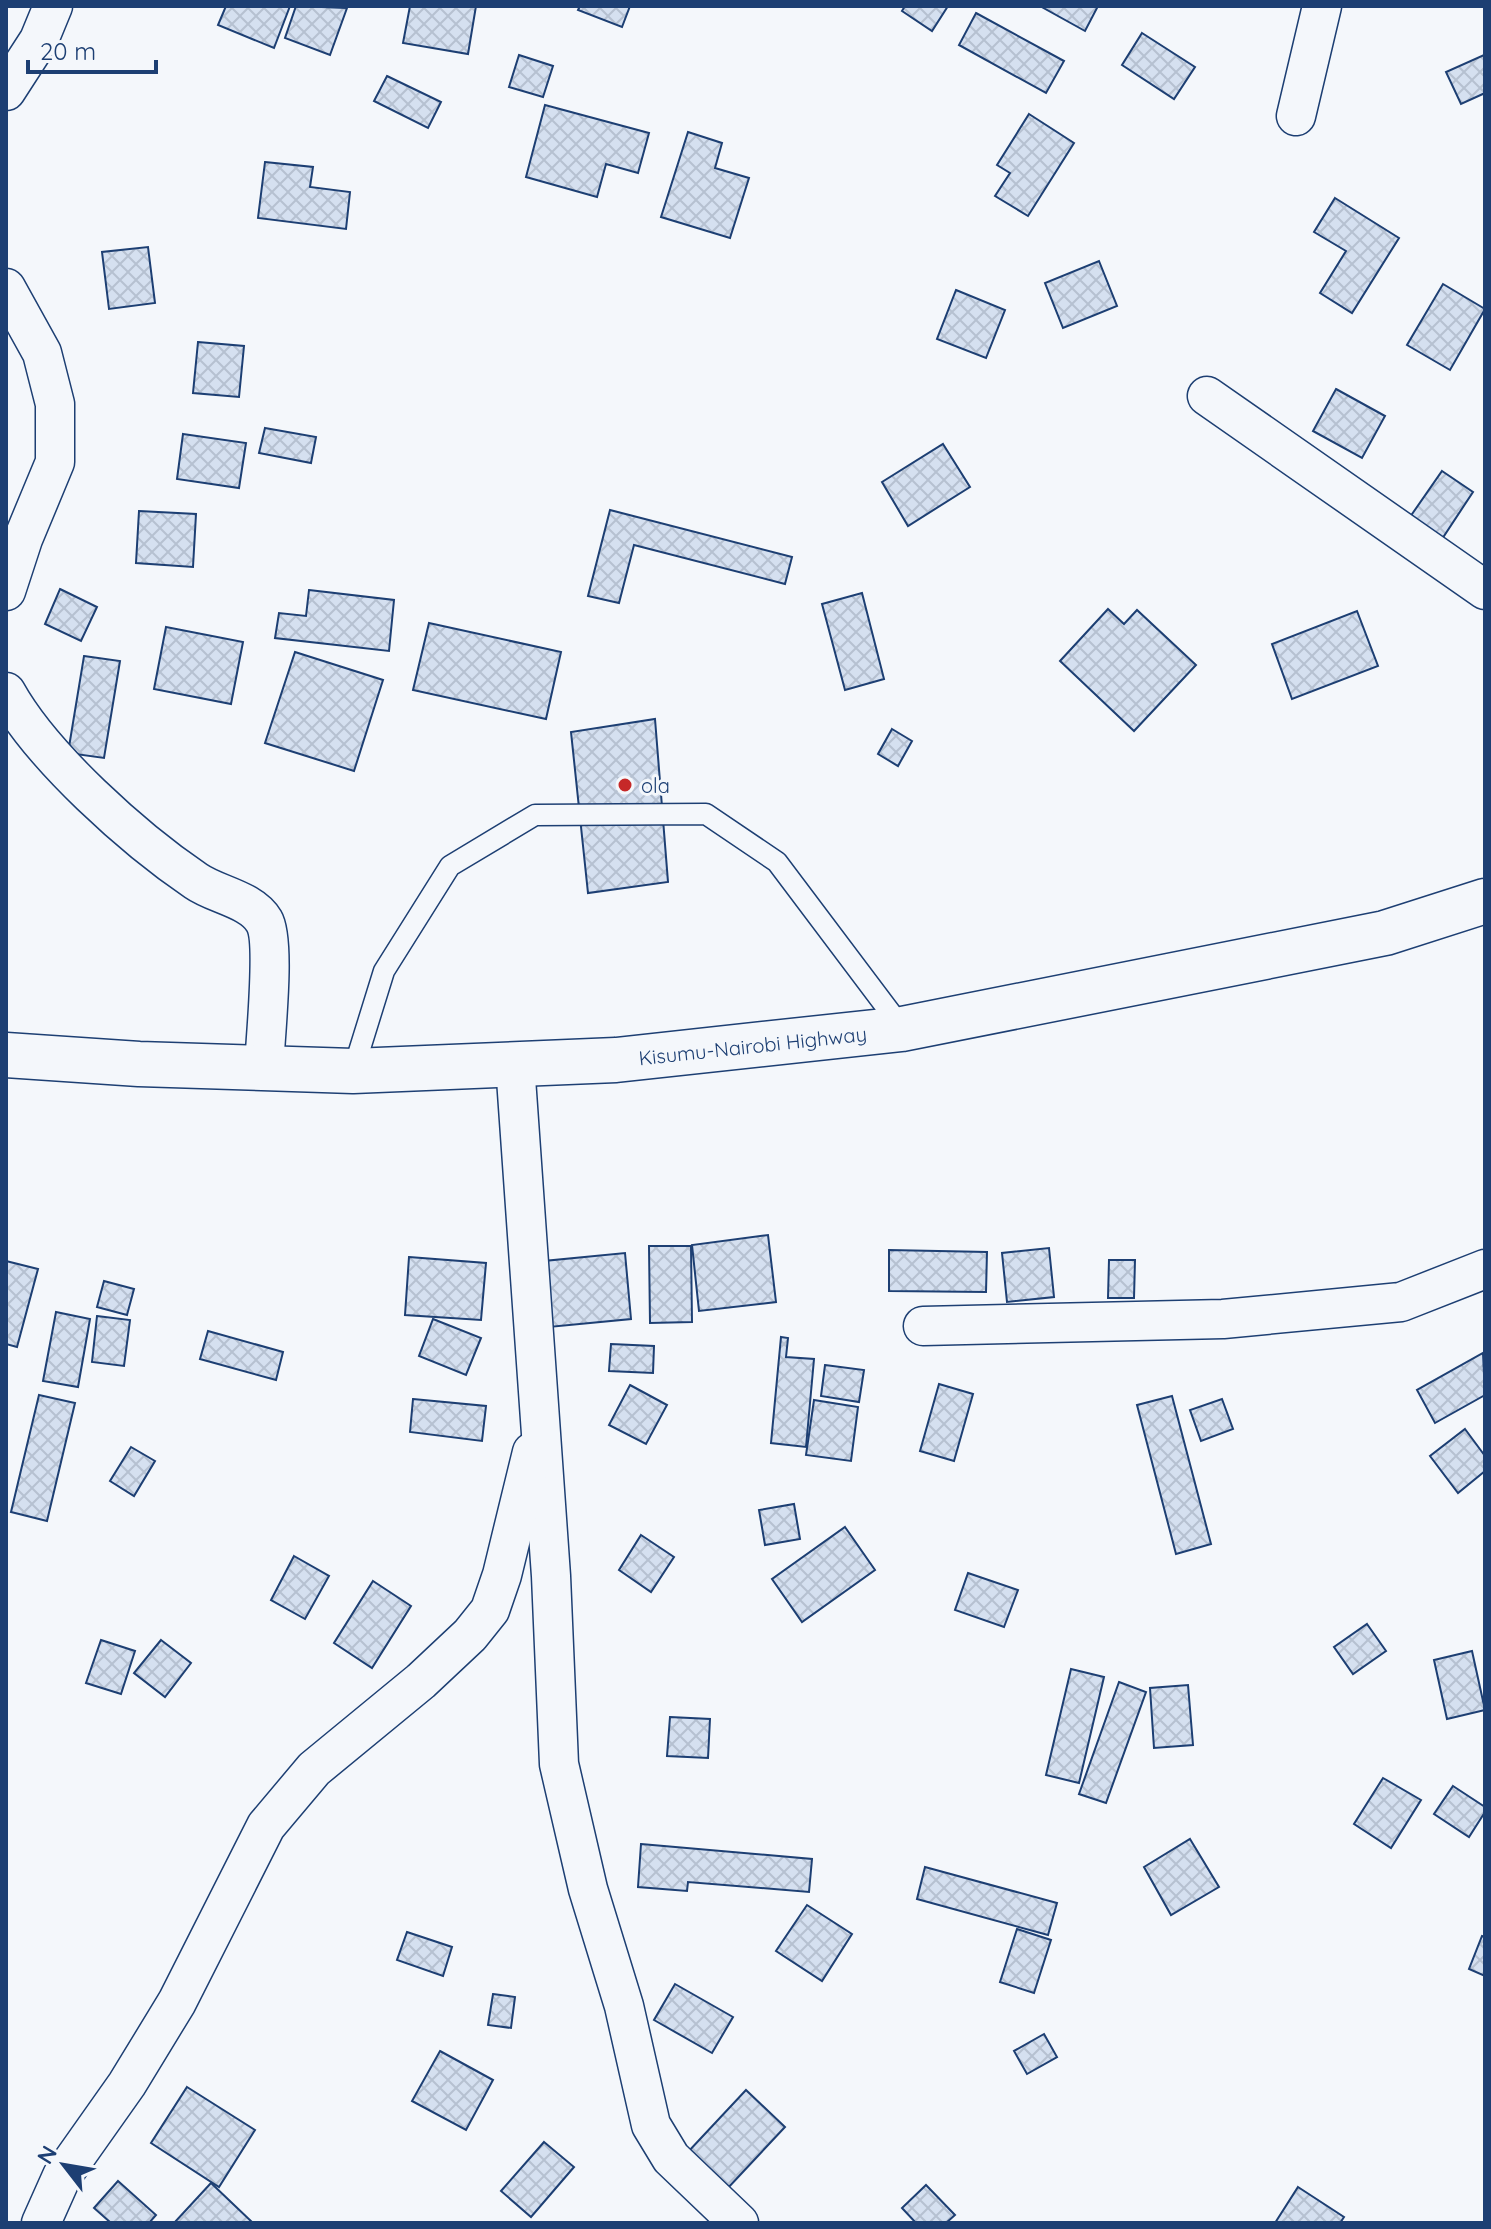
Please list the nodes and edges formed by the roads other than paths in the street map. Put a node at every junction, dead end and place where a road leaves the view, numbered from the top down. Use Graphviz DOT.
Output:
graph roads {
  1 [pos="53,6"];
  2 [pos="1322,6"];
  3 [pos="6,91"];
  4 [pos="1296,116"];
  5 [pos="6,288"];
  6 [pos="1207,396"];
  7 [pos="1485,590"];
  8 [pos="6,591"];
  9 [pos="6,692"];
  10 [pos="1485,901"];
  11 [pos="902,1029"];
  12 [pos="6,1055"];
  13 [pos="515,1064"];
  14 [pos="264,1068"];
  15 [pos="353,1071"];
  16 [pos="1485,1269"];
  17 [pos="923,1326"];
  18 [pos="540,1418"];
  19 [pos="41,2223"];
  20 [pos="739,2223"];
  1 -- 3 [label="street"];
  2 -- 4 [label="street"];
  5 -- 8 [label="street"];
  6 -- 7 [label="street"];
  9 -- 14 [label="street"];
  10 -- 11 [label="highway, Kisumu-Nairobi Highway"];
  11 -- 13 [label="highway, Kisumu-Nairobi Highway"];
  11 -- 15 [label="lane"];
  12 -- 14 [label="highway, Kisumu-Nairobi Highway"];
  13 -- 15 [label="highway, Kisumu-Nairobi Highway"];
  13 -- 18 [label="street"];
  14 -- 15 [label="highway, Kisumu-Nairobi Highway"];
  16 -- 17 [label="street"];
  18 -- 19 [label="street"];
  18 -- 20 [label="street"];
}
